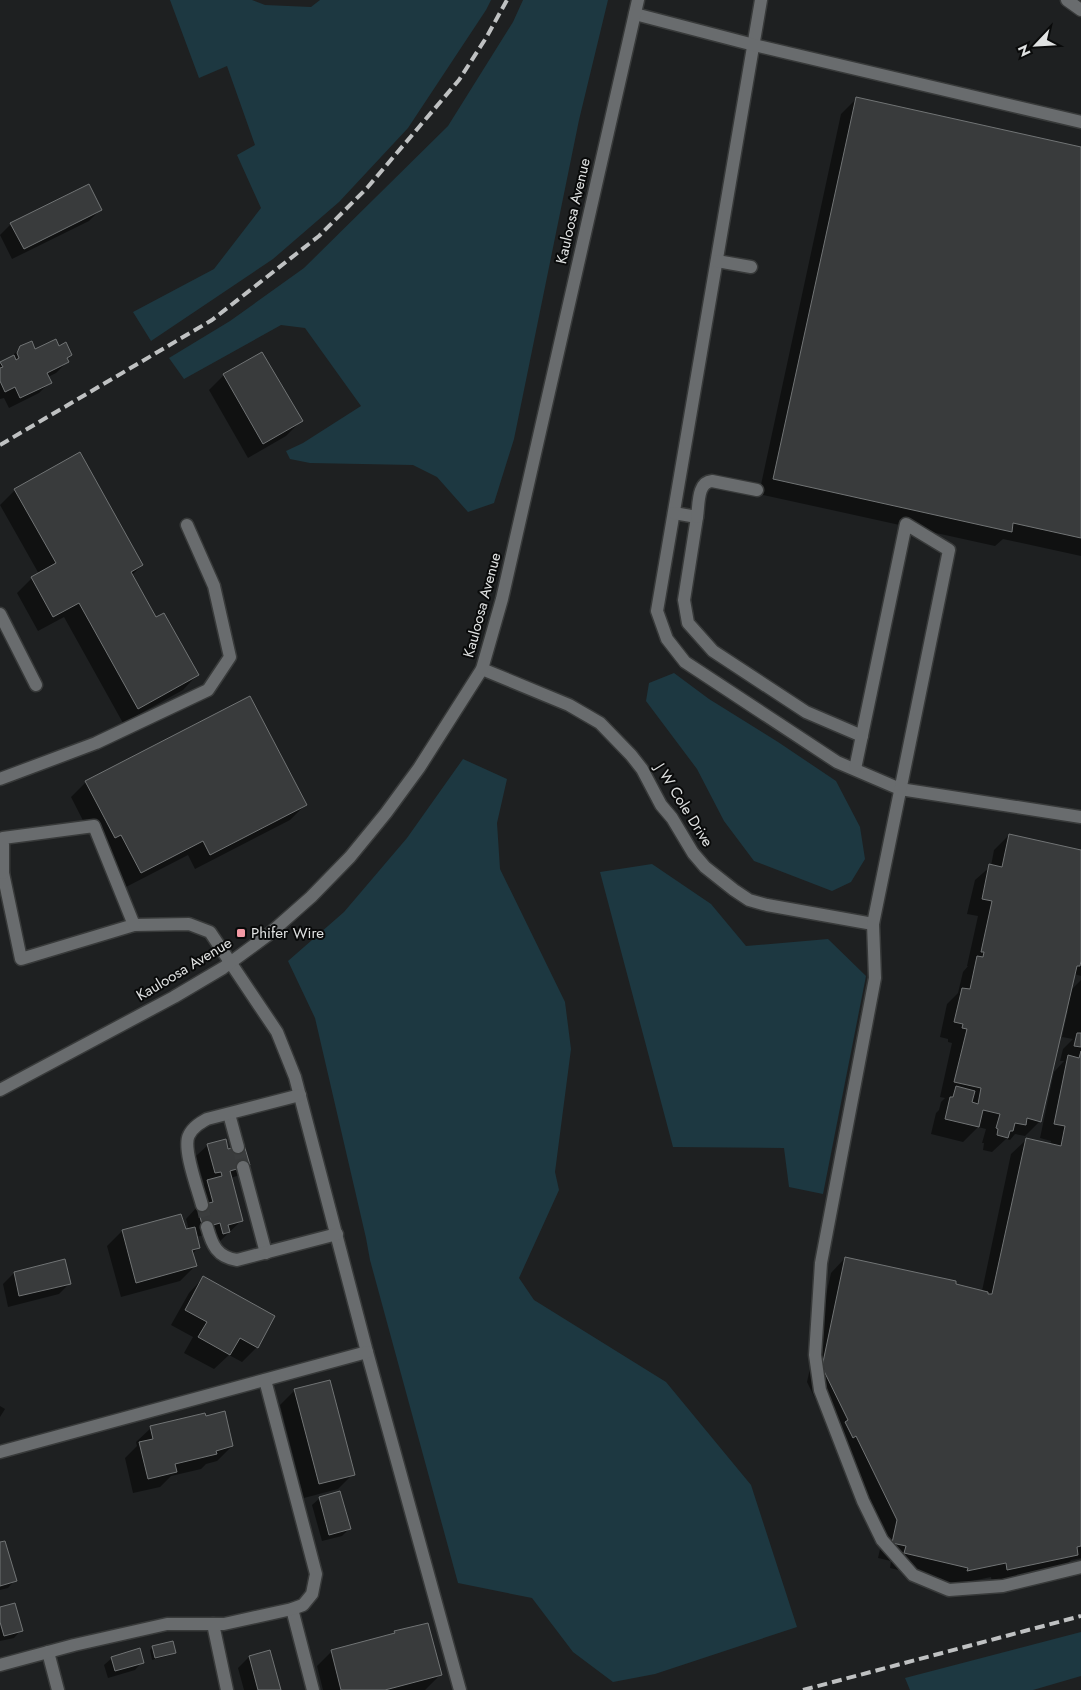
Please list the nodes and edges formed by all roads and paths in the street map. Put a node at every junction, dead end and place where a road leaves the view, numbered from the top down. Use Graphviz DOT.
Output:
graph roads {
  1 [pos="638,0"];
  2 [pos="761,0"];
  3 [pos="1067,0"];
  4 [pos="1081,10"];
  5 [pos="634,14"];
  6 [pos="754,44"];
  7 [pos="1081,122"];
  8 [pos="717,261"];
  9 [pos="751,267"];
  10 [pos="757,490"];
  11 [pos="674,513"];
  12 [pos="698,517"];
  13 [pos="187,525"];
  14 [pos="0,614"];
  15 [pos="482,669"];
  16 [pos="36,685"];
  17 [pos="862,736"];
  18 [pos="855,769"];
  19 [pos="0,779"];
  20 [pos="900,788"];
  21 [pos="1081,817"];
  22 [pos="1,873"];
  23 [pos="873,924"];
  24 [pos="134,925"];
  25 [pos="231,961"];
  26 [pos="0,1090"];
  27 [pos="300,1096"];
  28 [pos="229,1114"];
  29 [pos="238,1147"];
  30 [pos="243,1167"];
  31 [pos="202,1205"];
  32 [pos="207,1227"];
  33 [pos="337,1234"];
  34 [pos="266,1253"];
  35 [pos="367,1352"];
  36 [pos="265,1380"];
  37 [pos="0,1452"];
  38 [pos="1081,1567"];
  39 [pos="292,1609"];
  40 [pos="214,1624"];
  41 [pos="48,1652"];
  42 [pos="0,1665"];
  43 [pos="58,1690"];
  44 [pos="227,1690"];
  45 [pos="314,1690"];
  46 [pos="460,1690"];
  1 -- 5 [label="street, Kauloosa Avenue"];
  2 -- 6 [label="street"];
  3 -- 4 [label="street"];
  5 -- 6 [label="street"];
  5 -- 15 [label="street, Kauloosa Avenue"];
  6 -- 7 [label="street"];
  6 -- 8 [label="street"];
  8 -- 9 [label="street"];
  8 -- 11 [label="street"];
  10 -- 12 [label="street"];
  11 -- 12 [label="street"];
  11 -- 18 [label="street"];
  12 -- 17 [label="street"];
  13 -- 19 [label="street"];
  14 -- 16 [label="street"];
  15 -- 23 [label="street, J W Cole Drive"];
  15 -- 25 [label="street, Kauloosa Avenue"];
  17 -- 18 [label="street"];
  17 -- 20 [label="street"];
  18 -- 20 [label="street"];
  20 -- 21 [label="street"];
  20 -- 23 [label="street"];
  22 -- 24 [label="street"];
  22 -- 24 [label="street"];
  23 -- 38 [label="street"];
  24 -- 25 [label="street"];
  25 -- 26 [label="street, Kauloosa Avenue"];
  25 -- 27 [label="street"];
  27 -- 28 [label="street"];
  27 -- 33 [label="street"];
  28 -- 29 [label="street"];
  28 -- 31 [label="street"];
  30 -- 34 [label="street"];
  32 -- 34 [label="street"];
  33 -- 34 [label="street"];
  33 -- 35 [label="street"];
  35 -- 36 [label="street"];
  35 -- 46 [label="street"];
  36 -- 37 [label="street"];
  36 -- 39 [label="street"];
  39 -- 40 [label="street"];
  39 -- 45 [label="street"];
  40 -- 41 [label="street"];
  40 -- 44 [label="street"];
  41 -- 42 [label="street"];
  41 -- 43 [label="street"];
}
